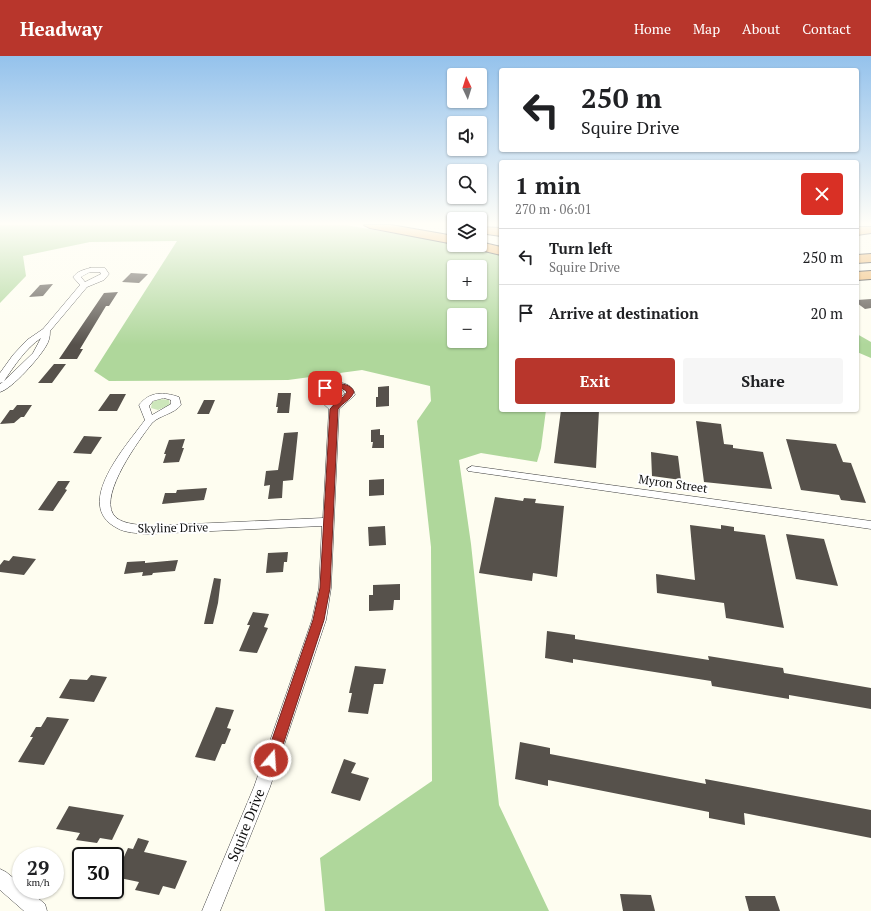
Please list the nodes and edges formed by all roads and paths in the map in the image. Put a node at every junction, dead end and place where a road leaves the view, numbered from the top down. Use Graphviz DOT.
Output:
graph roads {
  1 [pos="871,274"];
  2 [pos="859,275"];
  3 [pos="84,285"];
  4 [pos="46,331"];
  5 [pos="16,357"];
  6 [pos="34,357"];
  7 [pos="0,380"];
  8 [pos="0,389"];
  9 [pos="334,409"];
  10 [pos="150,420"];
  11 [pos="472,468"];
  12 [pos="329,522"];
  13 [pos="871,525"];
  14 [pos="0,878"];
  15 [pos="38,911"];
  16 [pos="211,911"];
  1 -- 2 [label="highway"];
  3 -- 4 [label="street"];
  4 -- 5 [label="street"];
  4 -- 6 [label="street"];
  5 -- 6 [label="street"];
  5 -- 7 [label="street"];
  6 -- 8 [label="street"];
  9 -- 12 [label="street, Squire Drive"];
  10 -- 12 [label="street, Skyline Drive"];
  11 -- 13 [label="street, Myron Street"];
  12 -- 16 [label="street, Squire Drive"];
  14 -- 15 [label="street"];
}
